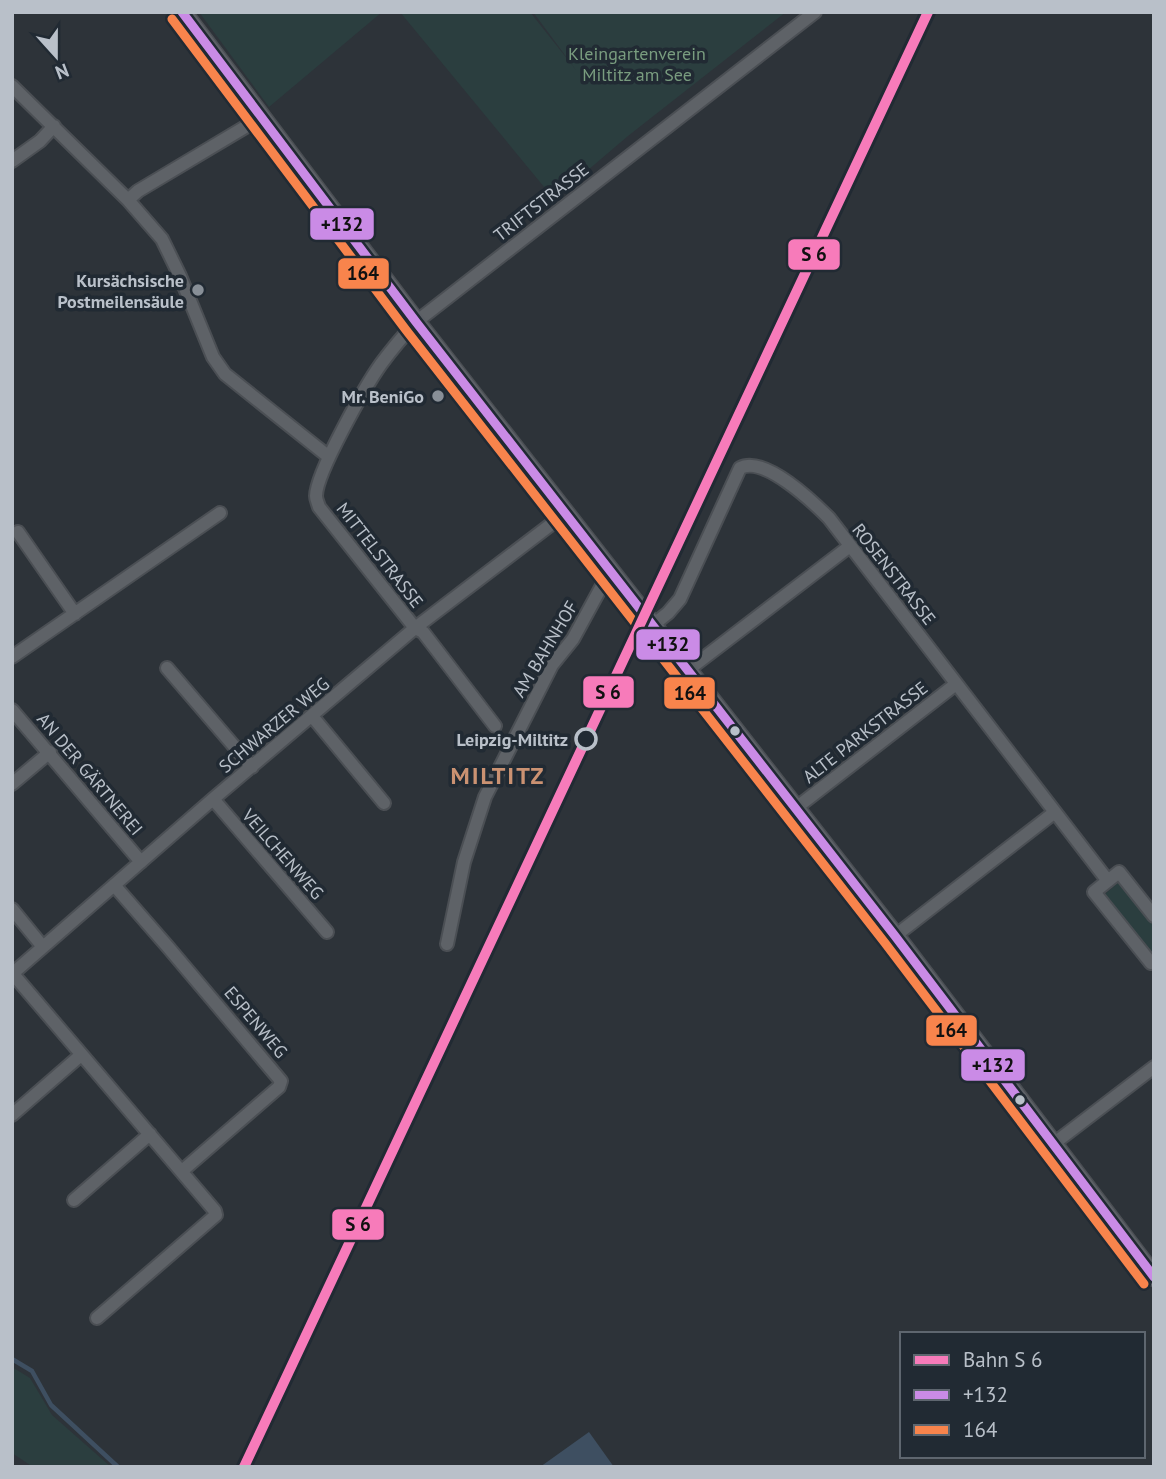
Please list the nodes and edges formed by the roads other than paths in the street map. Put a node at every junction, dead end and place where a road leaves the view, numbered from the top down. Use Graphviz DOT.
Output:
graph roads {
  1 [pos="182,12"];
  2 [pos="815,12"];
  3 [pos="12,86"];
  4 [pos="262,117"];
  5 [pos="54,127"];
  6 [pos="12,161"];
  7 [pos="128,200"];
  8 [pos="416,322"];
  9 [pos="329,457"];
  10 [pos="220,513"];
  11 [pos="566,513"];
  12 [pos="19,532"];
  13 [pos="850,545"];
  14 [pos="610,571"];
  15 [pos="75,614"];
  16 [pos="653,625"];
  17 [pos="415,628"];
  18 [pos="12,657"];
  19 [pos="167,668"];
  20 [pos="688,670"];
  21 [pos="956,684"];
  22 [pos="12,710"];
  23 [pos="312,716"];
  24 [pos="495,726"];
  25 [pos="50,752"];
  26 [pos="252,767"];
  27 [pos="12,784"];
  28 [pos="213,799"];
  29 [pos="384,803"];
  30 [pos="796,808"];
  31 [pos="1055,812"];
  32 [pos="141,862"];
  33 [pos="1108,881"];
  34 [pos="114,886"];
  35 [pos="12,909"];
  36 [pos="1154,916"];
  37 [pos="327,932"];
  38 [pos="895,936"];
  39 [pos="447,944"];
  40 [pos="43,947"];
  41 [pos="1154,961"];
  42 [pos="12,974"];
  43 [pos="81,1055"];
  44 [pos="1154,1067"];
  45 [pos="12,1115"];
  46 [pos="150,1134"];
  47 [pos="1052,1145"];
  48 [pos="182,1171"];
  49 [pos="74,1200"];
  50 [pos="1154,1278"];
  51 [pos="97,1318"];
  1 -- 4 [label="street"];
  2 -- 8 [label="street, TRIFTSTRASSE"];
  3 -- 5 [label="street"];
  4 -- 7 [label="street"];
  4 -- 8 [label="street"];
  5 -- 6 [label="street"];
  5 -- 7 [label="street"];
  7 -- 9 [label="street"];
  8 -- 9 [label="street, TRIFTSTRASSE"];
  8 -- 11 [label="street"];
  9 -- 17 [label="street, MITTELSTRASSE"];
  10 -- 15 [label="street"];
  11 -- 14 [label="street"];
  11 -- 17 [label="street, SCHWARZER WEG"];
  12 -- 15 [label="street"];
  13 -- 16 [label="street, ROSENSTRASSE"];
  13 -- 20 [label="street"];
  13 -- 21 [label="street, ROSENSTRASSE"];
  14 -- 16 [label="street"];
  14 -- 39 [label="street, AM BAHNHOF"];
  15 -- 18 [label="street"];
  16 -- 20 [label="street"];
  17 -- 23 [label="street, SCHWARZER WEG"];
  17 -- 24 [label="street, MITTELSTRASSE"];
  19 -- 26 [label="street"];
  20 -- 30 [label="street"];
  21 -- 30 [label="street, ALTE PARKSTRASSE"];
  21 -- 31 [label="street, ROSENSTRASSE"];
  22 -- 25 [label="street, AN DER GÄRTNEREI"];
  23 -- 26 [label="street, SCHWARZER WEG"];
  23 -- 29 [label="street"];
  25 -- 27 [label="street"];
  25 -- 32 [label="street, AN DER GÄRTNEREI"];
  26 -- 28 [label="street, SCHWARZER WEG"];
  28 -- 32 [label="street, SCHWARZER WEG"];
  28 -- 37 [label="street, VEILCHENWEG"];
  30 -- 38 [label="street"];
  31 -- 33 [label="street, ROSENSTRASSE"];
  31 -- 38 [label="street"];
  32 -- 34 [label="street, SCHWARZER WEG"];
  33 -- 36 [label="street"];
  33 -- 41 [label="street"];
  34 -- 40 [label="street, SCHWARZER WEG"];
  34 -- 48 [label="street, ESPENWEG"];
  35 -- 40 [label="street"];
  38 -- 47 [label="street"];
  40 -- 42 [label="street, SCHWARZER WEG"];
  42 -- 43 [label="street"];
  43 -- 45 [label="street"];
  43 -- 46 [label="street"];
  44 -- 47 [label="street"];
  46 -- 48 [label="street"];
  46 -- 49 [label="street"];
  47 -- 50 [label="street"];
  48 -- 51 [label="street"];
}
